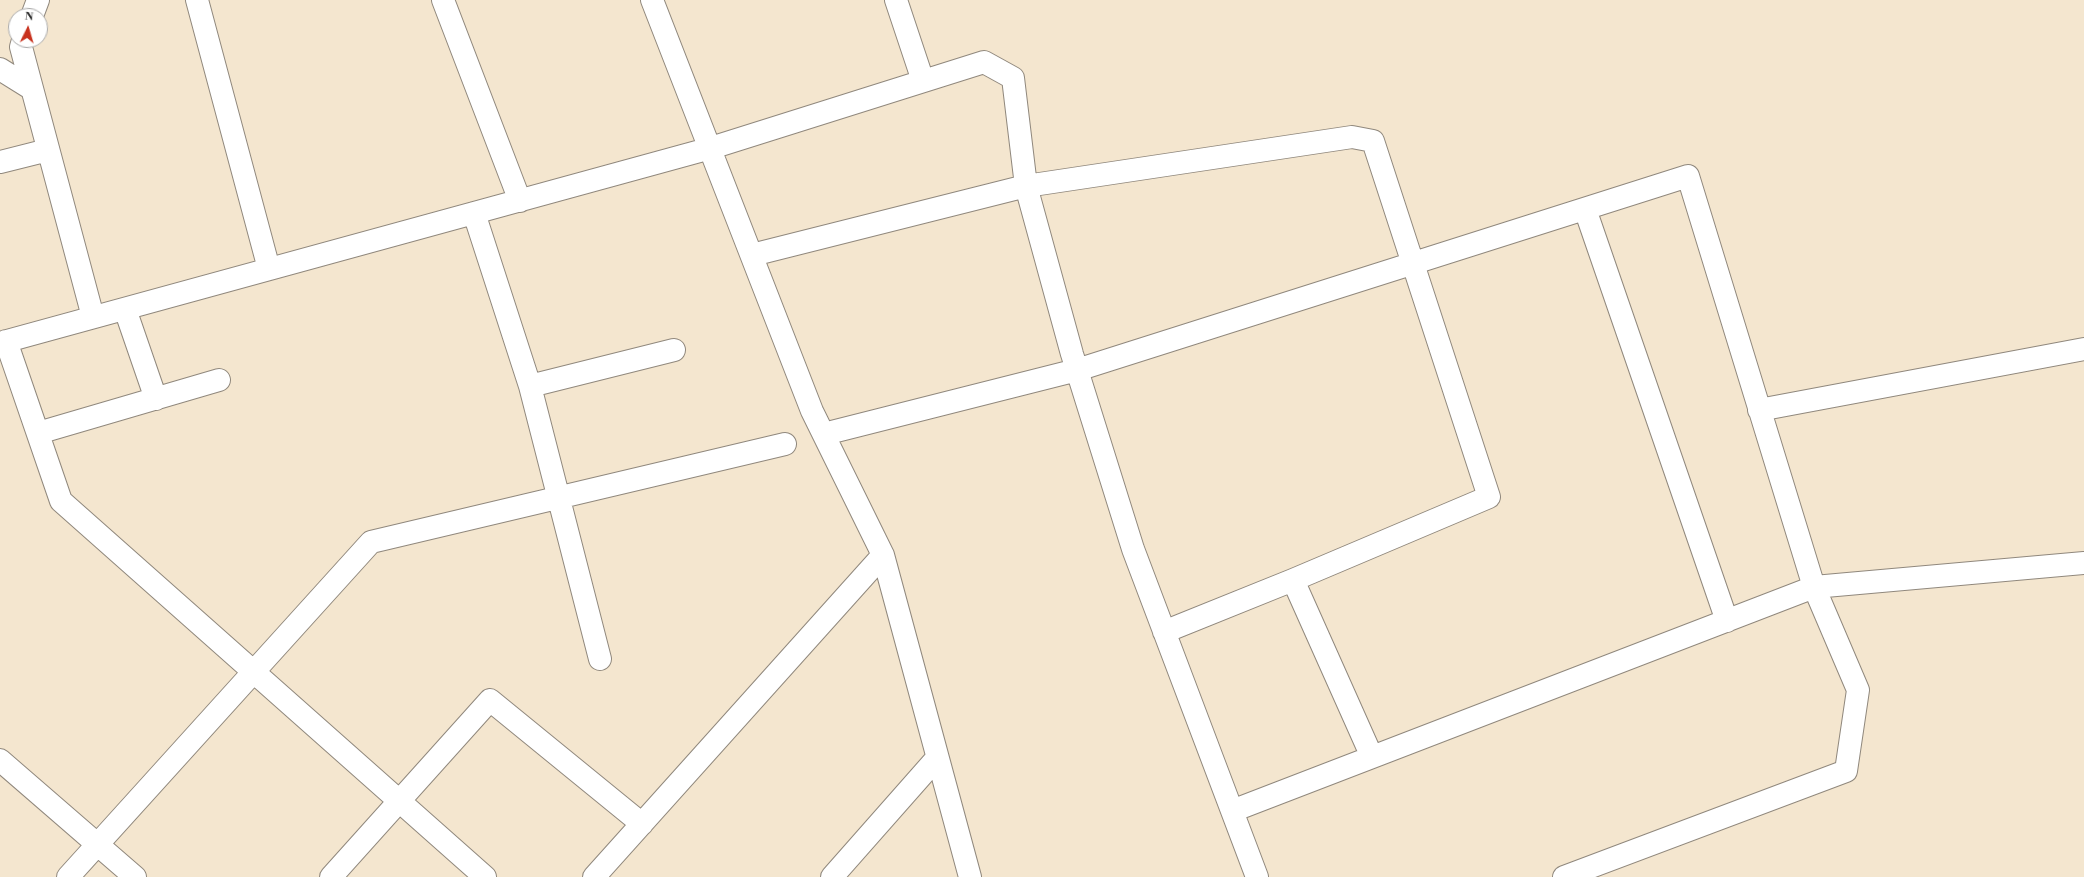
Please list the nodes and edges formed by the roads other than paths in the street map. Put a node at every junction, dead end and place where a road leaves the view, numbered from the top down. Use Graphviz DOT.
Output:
graph roads {
  1 [pos="197,0"];
  2 [pos="443,0"];
  3 [pos="652,0"];
  4 [pos="896,0"];
  5 [pos="21,48"];
  6 [pos="0,69"];
  7 [pos="923,81"];
  8 [pos="32,89"];
  9 [pos="711,148"];
  10 [pos="48,150"];
  11 [pos="0,162"];
  12 [pos="1026,186"];
  13 [pos="520,201"];
  14 [pos="1584,209"];
  15 [pos="474,213"];
  16 [pos="752,255"];
  17 [pos="1413,264"];
  18 [pos="268,269"];
  19 [pos="125,309"];
  20 [pos="93,317"];
  21 [pos="3,342"];
  22 [pos="2084,349"];
  23 [pos="674,350"];
  24 [pos="1077,370"];
  25 [pos="219,380"];
  26 [pos="530,386"];
  27 [pos="156,399"];
  28 [pos="1759,410"];
  29 [pos="38,433"];
  30 [pos="824,434"];
  31 [pos="785,444"];
  32 [pos="559,497"];
  33 [pos="883,555"];
  34 [pos="2084,563"];
  35 [pos="1293,580"];
  36 [pos="1814,587"];
  37 [pos="1727,620"];
  38 [pos="1164,632"];
  39 [pos="600,658"];
  40 [pos="253,671"];
  41 [pos="1372,756"];
  42 [pos="937,758"];
  43 [pos="0,760"];
  44 [pos="400,802"];
  45 [pos="1232,811"];
  46 [pos="642,824"];
  47 [pos="98,844"];
  48 [pos="68,877"];
  49 [pos="135,877"];
  50 [pos="331,877"];
  51 [pos="485,877"];
  52 [pos="594,877"];
  53 [pos="832,877"];
  54 [pos="970,877"];
  55 [pos="1257,877"];
  56 [pos="1564,877"];
  1 -- 18 [label="street"];
  2 -- 13 [label="street"];
  3 -- 9 [label="street"];
  4 -- 7 [label="street"];
  5 -- 8 [label="street"];
  6 -- 8 [label="street"];
  7 -- 9 [label="street"];
  7 -- 12 [label="street"];
  8 -- 10 [label="street"];
  9 -- 13 [label="street"];
  9 -- 16 [label="street"];
  10 -- 11 [label="street"];
  10 -- 20 [label="street"];
  12 -- 16 [label="street"];
  12 -- 17 [label="street"];
  12 -- 24 [label="street"];
  13 -- 15 [label="street"];
  14 -- 17 [label="street"];
  14 -- 28 [label="street"];
  14 -- 37 [label="street"];
  15 -- 18 [label="street"];
  15 -- 26 [label="street"];
  16 -- 30 [label="street"];
  17 -- 24 [label="street"];
  17 -- 35 [label="street"];
  18 -- 19 [label="street"];
  19 -- 20 [label="street"];
  19 -- 27 [label="street"];
  20 -- 21 [label="street"];
  21 -- 29 [label="street"];
  22 -- 28 [label="street"];
  23 -- 26 [label="street"];
  24 -- 30 [label="street"];
  24 -- 38 [label="street"];
  25 -- 27 [label="street"];
  26 -- 32 [label="street"];
  27 -- 29 [label="street"];
  28 -- 36 [label="street"];
  29 -- 40 [label="street"];
  30 -- 33 [label="street"];
  31 -- 32 [label="street"];
  32 -- 39 [label="street"];
  32 -- 40 [label="street"];
  33 -- 42 [label="street"];
  33 -- 46 [label="street"];
  34 -- 36 [label="street"];
  35 -- 38 [label="street"];
  35 -- 41 [label="street"];
  36 -- 37 [label="street"];
  36 -- 56 [label="street"];
  37 -- 41 [label="street"];
  38 -- 45 [label="street"];
  40 -- 44 [label="street"];
  40 -- 47 [label="street"];
  41 -- 45 [label="street"];
  42 -- 53 [label="street"];
  42 -- 54 [label="street"];
  43 -- 47 [label="street"];
  44 -- 46 [label="street"];
  44 -- 50 [label="street"];
  44 -- 51 [label="street"];
  45 -- 55 [label="street"];
  46 -- 52 [label="street"];
  47 -- 48 [label="street"];
  47 -- 49 [label="street"];
}
